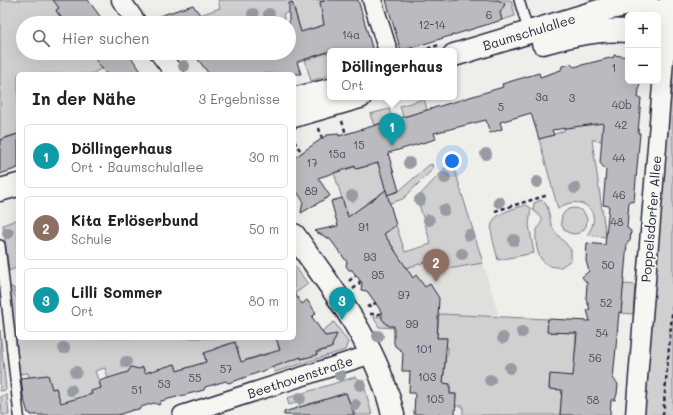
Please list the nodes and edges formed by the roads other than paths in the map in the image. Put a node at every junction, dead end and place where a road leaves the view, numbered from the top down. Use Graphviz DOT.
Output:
graph roads {
  1 [pos="121,0"];
  2 [pos="372,0"];
  3 [pos="519,0"];
  4 [pos="632,2"];
  5 [pos="670,11"];
  6 [pos="132,16"];
  7 [pos="625,31"];
  8 [pos="530,36"];
  9 [pos="666,43"];
  10 [pos="387,48"];
  11 [pos="457,54"];
  12 [pos="164,60"];
  13 [pos="457,68"];
  14 [pos="173,72"];
  15 [pos="327,91"];
  16 [pos="296,98"];
  17 [pos="350,100"];
  18 [pos="296,115"];
  19 [pos="16,186"];
  20 [pos="0,190"];
  21 [pos="16,198"];
  22 [pos="0,202"];
  23 [pos="296,238"];
  24 [pos="0,245"];
  25 [pos="372,354"];
  26 [pos="19,415"];
  27 [pos="182,415"];
  28 [pos="393,415"];
  29 [pos="635,415"];
  1 -- 6 [label="street"];
  2 -- 10 [label="street"];
  3 -- 8 [label="lane"];
  4 -- 5 [label="street, Baumschulallee"];
  4 -- 8 [label="street, Baumschulallee"];
  5 -- 9 [label="street, Poppelsdorfer Allee"];
  7 -- 13 [label="street, Baumschulallee"];
  8 -- 11 [label="street, Baumschulallee"];
  9 -- 29 [label="street, Poppelsdorfer Allee"];
  12 -- 14 [label="street"];
  15 -- 16 [label="street"];
  17 -- 18 [label="street"];
  19 -- 20 [label="street"];
  21 -- 22 [label="street"];
  23 -- 25 [label="street"];
  24 -- 26 [label="lane"];
  25 -- 27 [label="street, Beethovenstraße"];
  25 -- 28 [label="street"];
}
